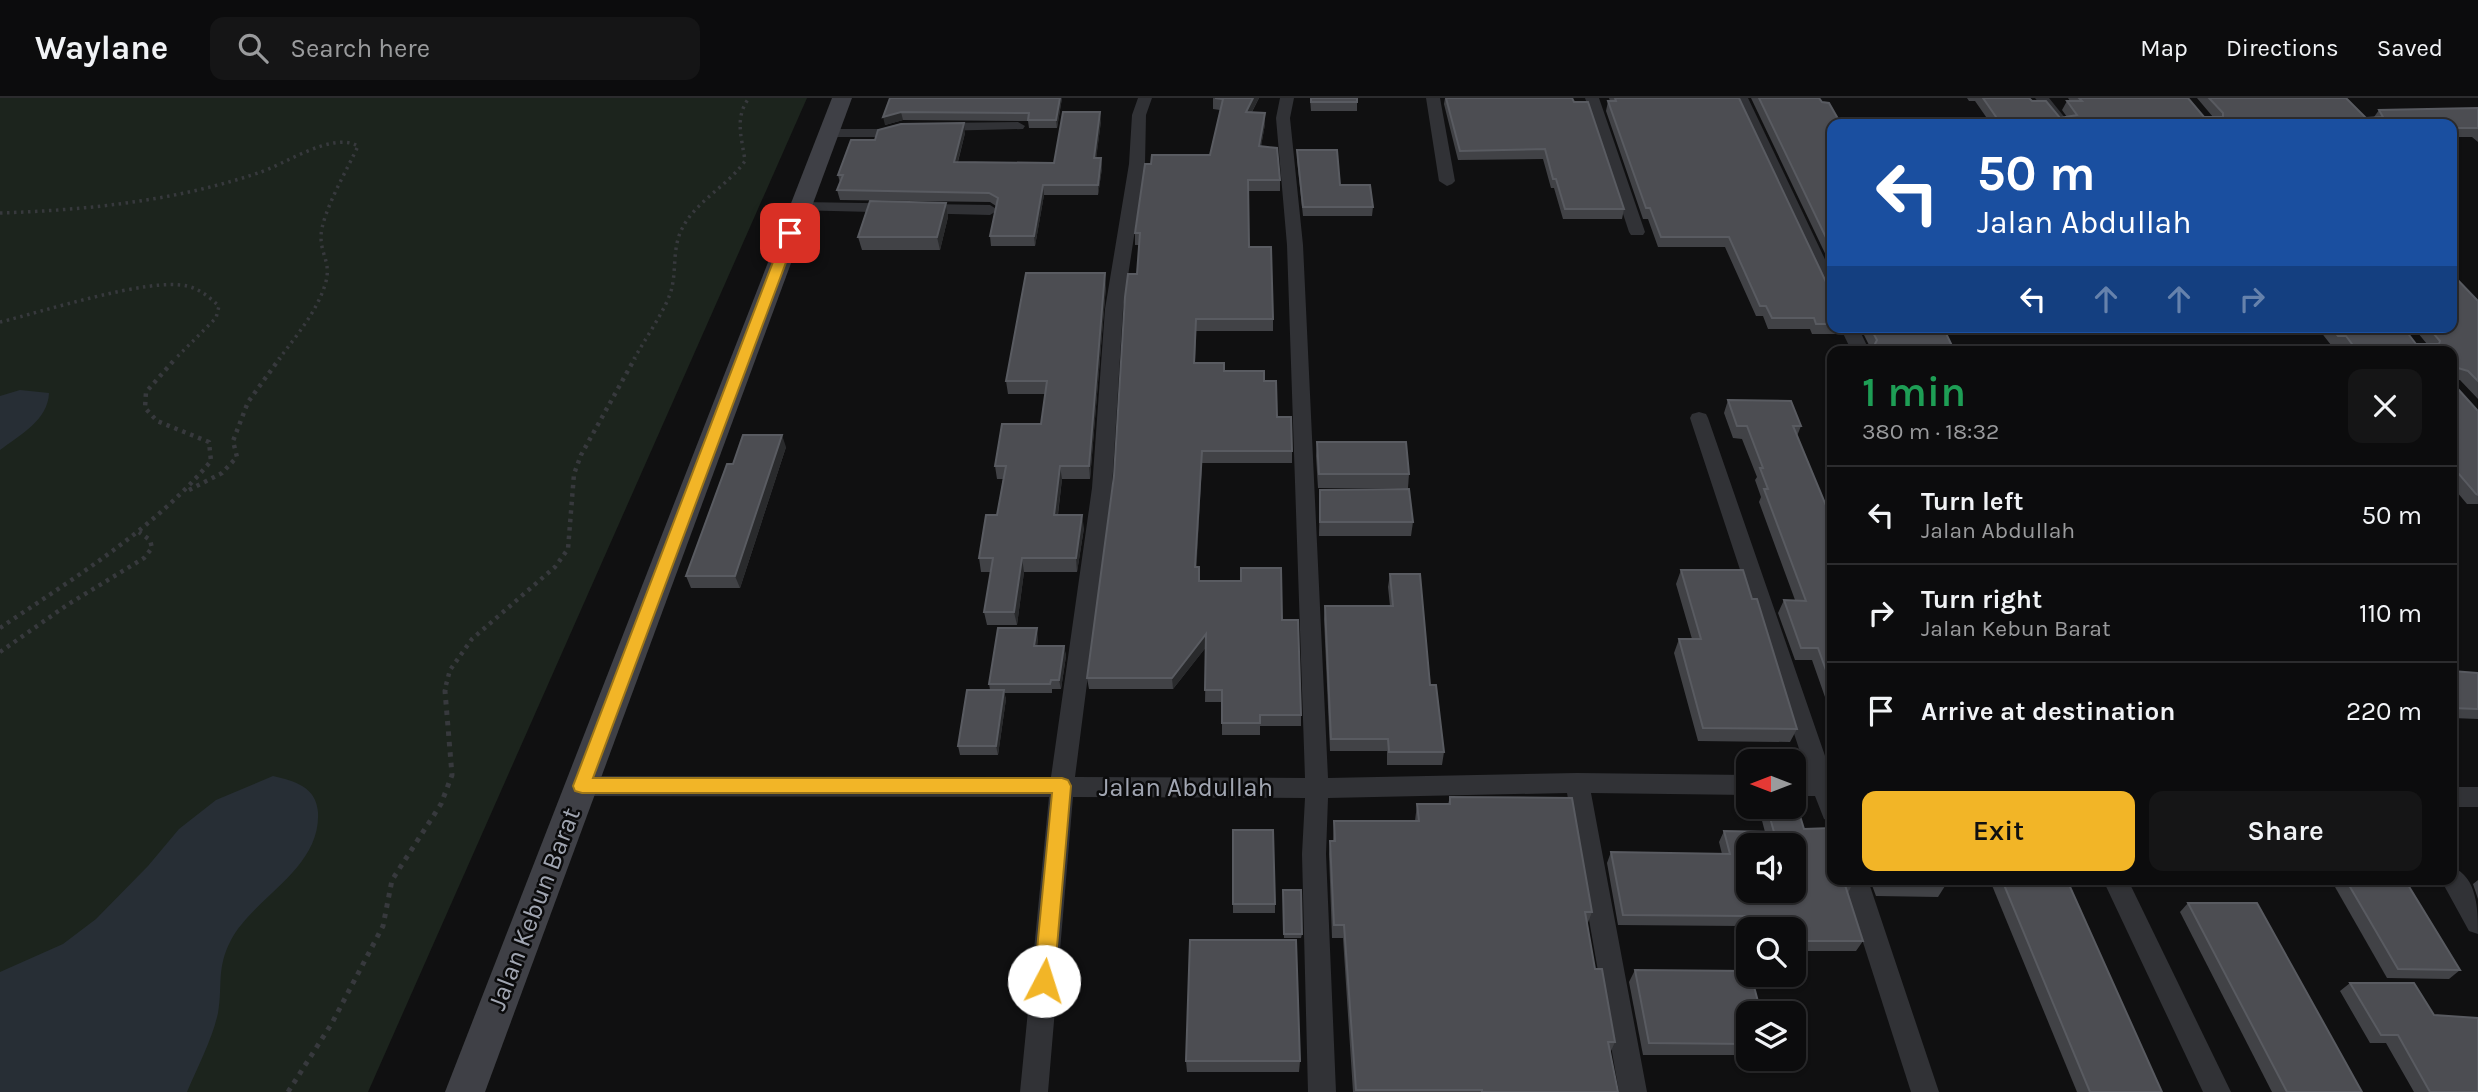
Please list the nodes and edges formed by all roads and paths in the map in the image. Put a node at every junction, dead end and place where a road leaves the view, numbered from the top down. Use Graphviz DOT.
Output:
graph roads {
  1 [pos="749,98"];
  2 [pos="842,98"];
  3 [pos="1145,98"];
  4 [pos="1287,98"];
  5 [pos="1433,98"];
  6 [pos="1592,98"];
  7 [pos="1741,98"];
  8 [pos="2042,98"];
  9 [pos="2059,119"];
  10 [pos="1018,126"];
  11 [pos="828,133"];
  12 [pos="1447,181"];
  13 [pos="800,208"];
  14 [pos="990,210"];
  15 [pos="0,213"];
  16 [pos="1637,232"];
  17 [pos="1827,280"];
  18 [pos="0,323"];
  19 [pos="1699,418"];
  20 [pos="190,490"];
  21 [pos="139,532"];
  22 [pos="0,628"];
  23 [pos="0,652"];
  24 [pos="1577,783"];
  25 [pos="1827,783"];
  26 [pos="1736,785"];
  27 [pos="582,786"];
  28 [pos="1062,786"];
  29 [pos="1806,786"];
  30 [pos="1827,786"];
  31 [pos="1317,788"];
  32 [pos="2457,797"];
  33 [pos="2478,797"];
  34 [pos="1857,885"];
  35 [pos="2117,885"];
  36 [pos="2456,885"];
  37 [pos="2478,923"];
  38 [pos="288,1092"];
  39 [pos="465,1092"];
  40 [pos="1034,1092"];
  41 [pos="1322,1092"];
  42 [pos="1633,1092"];
  43 [pos="1925,1092"];
  44 [pos="2217,1092"];
  1 -- 38 [label="path"];
  2 -- 11 [label="main road, Jalan Kebun Barat"];
  3 -- 28 [label="street"];
  4 -- 31 [label="street"];
  5 -- 12 [label="street"];
  6 -- 16 [label="street"];
  7 -- 17 [label="street"];
  8 -- 9 [label="street"];
  10 -- 11 [label="street"];
  11 -- 13 [label="main road, Jalan Kebun Barat"];
  13 -- 14 [label="street"];
  13 -- 27 [label="main road, Jalan Kebun Barat"];
  15 -- 20 [label="path"];
  18 -- 20 [label="path"];
  19 -- 25 [label="street"];
  20 -- 21 [label="path"];
  21 -- 22 [label="path"];
  21 -- 23 [label="path"];
  24 -- 26 [label="street, Jalan Abdullah"];
  24 -- 31 [label="street, Jalan Abdullah"];
  24 -- 42 [label="street"];
  27 -- 28 [label="street, Jalan Abdullah"];
  27 -- 39 [label="main road, Jalan Kebun Barat"];
  28 -- 31 [label="street, Jalan Abdullah"];
  28 -- 40 [label="street"];
  29 -- 30 [label="street"];
  31 -- 41 [label="street"];
  32 -- 33 [label="street"];
  34 -- 43 [label="street"];
  35 -- 44 [label="street"];
  36 -- 37 [label="street"];
}
